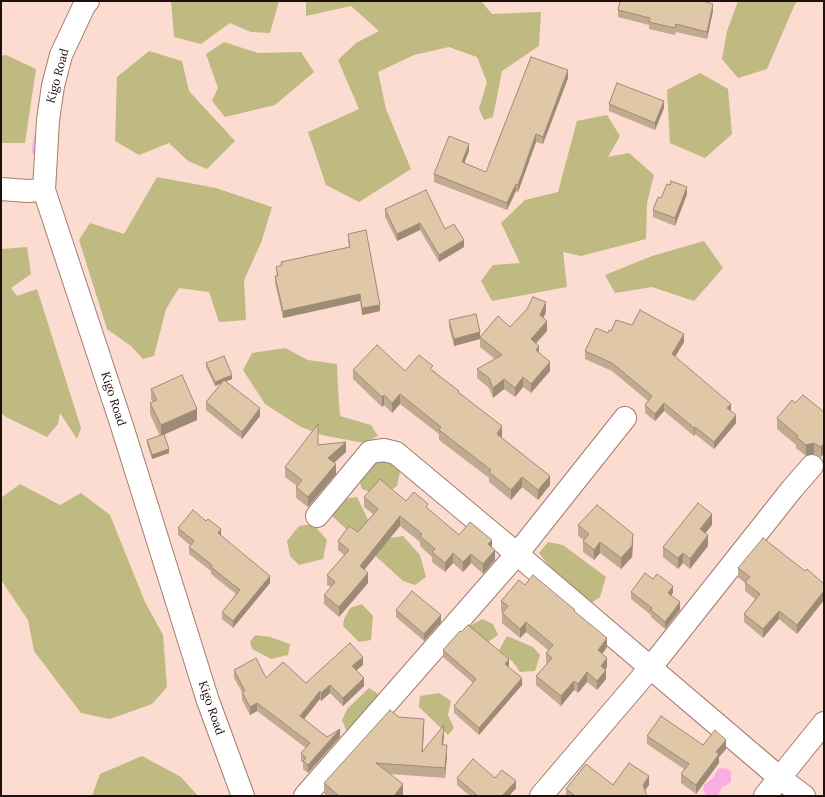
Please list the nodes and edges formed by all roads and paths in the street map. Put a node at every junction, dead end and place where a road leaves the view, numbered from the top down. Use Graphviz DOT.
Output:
graph roads {
  1 [pos="88,1"];
  2 [pos="1,174"];
  3 [pos="1,189"];
  4 [pos="35,191"];
  5 [pos="625,418"];
  6 [pos="812,466"];
  7 [pos="317,516"];
  8 [pos="517,554"];
  9 [pos="651,668"];
  10 [pos="824,723"];
  11 [pos="780,778"];
  12 [pos="243,796"];
  13 [pos="305,796"];
  14 [pos="541,796"];
  15 [pos="765,796"];
  16 [pos="804,796"];
  1 -- 4 [label="street, Kigo Road"];
  2 -- 4 [label="street"];
  3 -- 4 [label="street"];
  4 -- 12 [label="street, Kigo Road"];
  5 -- 8 [label="street"];
  6 -- 9 [label="street"];
  7 -- 8 [label="street"];
  8 -- 9 [label="street"];
  8 -- 13 [label="street"];
  9 -- 11 [label="street"];
  9 -- 14 [label="street"];
  10 -- 11 [label="street"];
  11 -- 15 [label="street"];
  11 -- 16 [label="street"];
}
